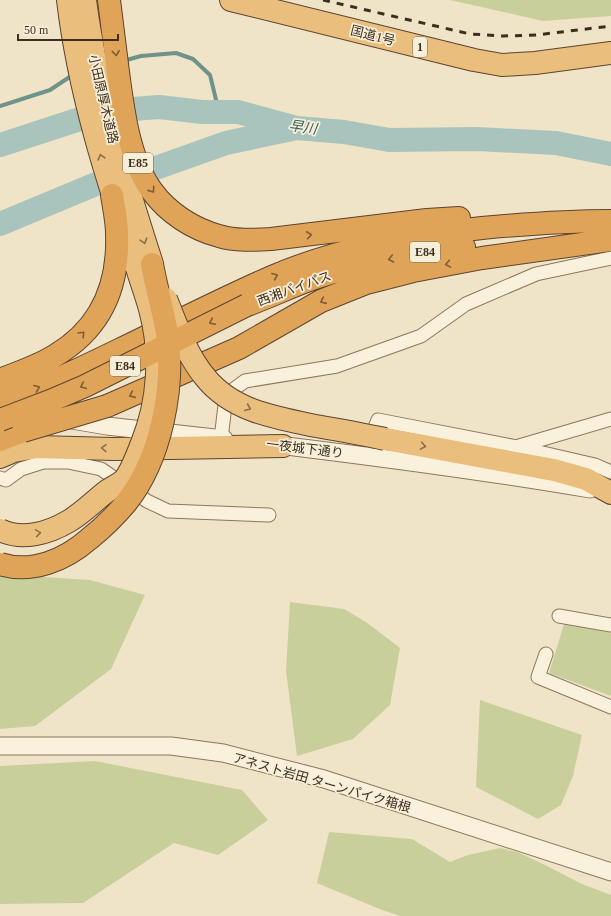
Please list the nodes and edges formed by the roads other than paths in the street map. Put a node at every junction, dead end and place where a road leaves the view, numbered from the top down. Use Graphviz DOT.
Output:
graph roads {
  1 [pos="68,0"];
  2 [pos="85,0"];
  3 [pos="109,0"];
  4 [pos="231,0"];
  5 [pos="611,53"];
  6 [pos="112,195"];
  7 [pos="580,221"];
  8 [pos="611,221"];
  9 [pos="611,239"];
  10 [pos="611,258"];
  11 [pos="152,264"];
  12 [pos="243,299"];
  13 [pos="0,380"];
  14 [pos="0,401"];
  15 [pos="611,419"];
  16 [pos="0,420"];
  17 [pos="221,439"];
  18 [pos="0,440"];
  19 [pos="283,446"];
  20 [pos="517,447"];
  21 [pos="364,455"];
  22 [pos="0,458"];
  23 [pos="611,472"];
  24 [pos="0,478"];
  25 [pos="125,479"];
  26 [pos="611,493"];
  27 [pos="269,514"];
  28 [pos="0,530"];
  29 [pos="0,549"];
  30 [pos="0,564"];
  31 [pos="559,616"];
  32 [pos="611,625"];
  33 [pos="546,654"];
  34 [pos="611,707"];
  35 [pos="0,746"];
  36 [pos="611,872"];
  6 -- 1 [label="highway, 小田原厚木道路 / E85, one-way"];
  2 -- 11 [label="highway, 小田原厚木道路 / E85, one-way"];
  3 -- 7 [label="highway, E85, one-way"];
  4 -- 5 [label="highway, 国道1号 / 1"];
  13 -- 6 [label="highway, E85, one-way"];
  6 -- 25 [label="highway, 小田原厚木道路, bridge"];
  7 -- 8 [label="highway, 西湘バイパス / E84"];
  12 -- 7 [label="highway, 西湘バイパス / E84, one-way"];
  9 -- 12 [label="highway, 西湘バイパス / E84, one-way"];
  9 -- 18 [label="highway, one-way, bridge"];
  10 -- 17 [label="street"];
  11 -- 26 [label="highway, 小田原厚木道路, one-way, bridge"];
  11 -- 30 [label="highway, bridge"];
  14 -- 12 [label="highway, 西湘バイパス / E84, one-way, bridge"];
  12 -- 16 [label="highway, 西湘バイパス / E84, one-way, bridge"];
  14 -- 17 [label="street, 一夜城下通り"];
  15 -- 20 [label="street"];
  17 -- 19 [label="street, 一夜城下通り"];
  19 -- 21 [label="street, 一夜城下通り"];
  19 -- 22 [label="highway, one-way"];
  20 -- 21 [label="street"];
  20 -- 23 [label="street"];
  21 -- 26 [label="street, 一夜城下通り"];
  24 -- 27 [label="street"];
  28 -- 25 [label="highway, one-way, bridge"];
  25 -- 29 [label="highway"];
  31 -- 32 [label="street"];
  33 -- 34 [label="street"];
  35 -- 36 [label="street, アネスト岩田 ターンパイク箱根"];
}
